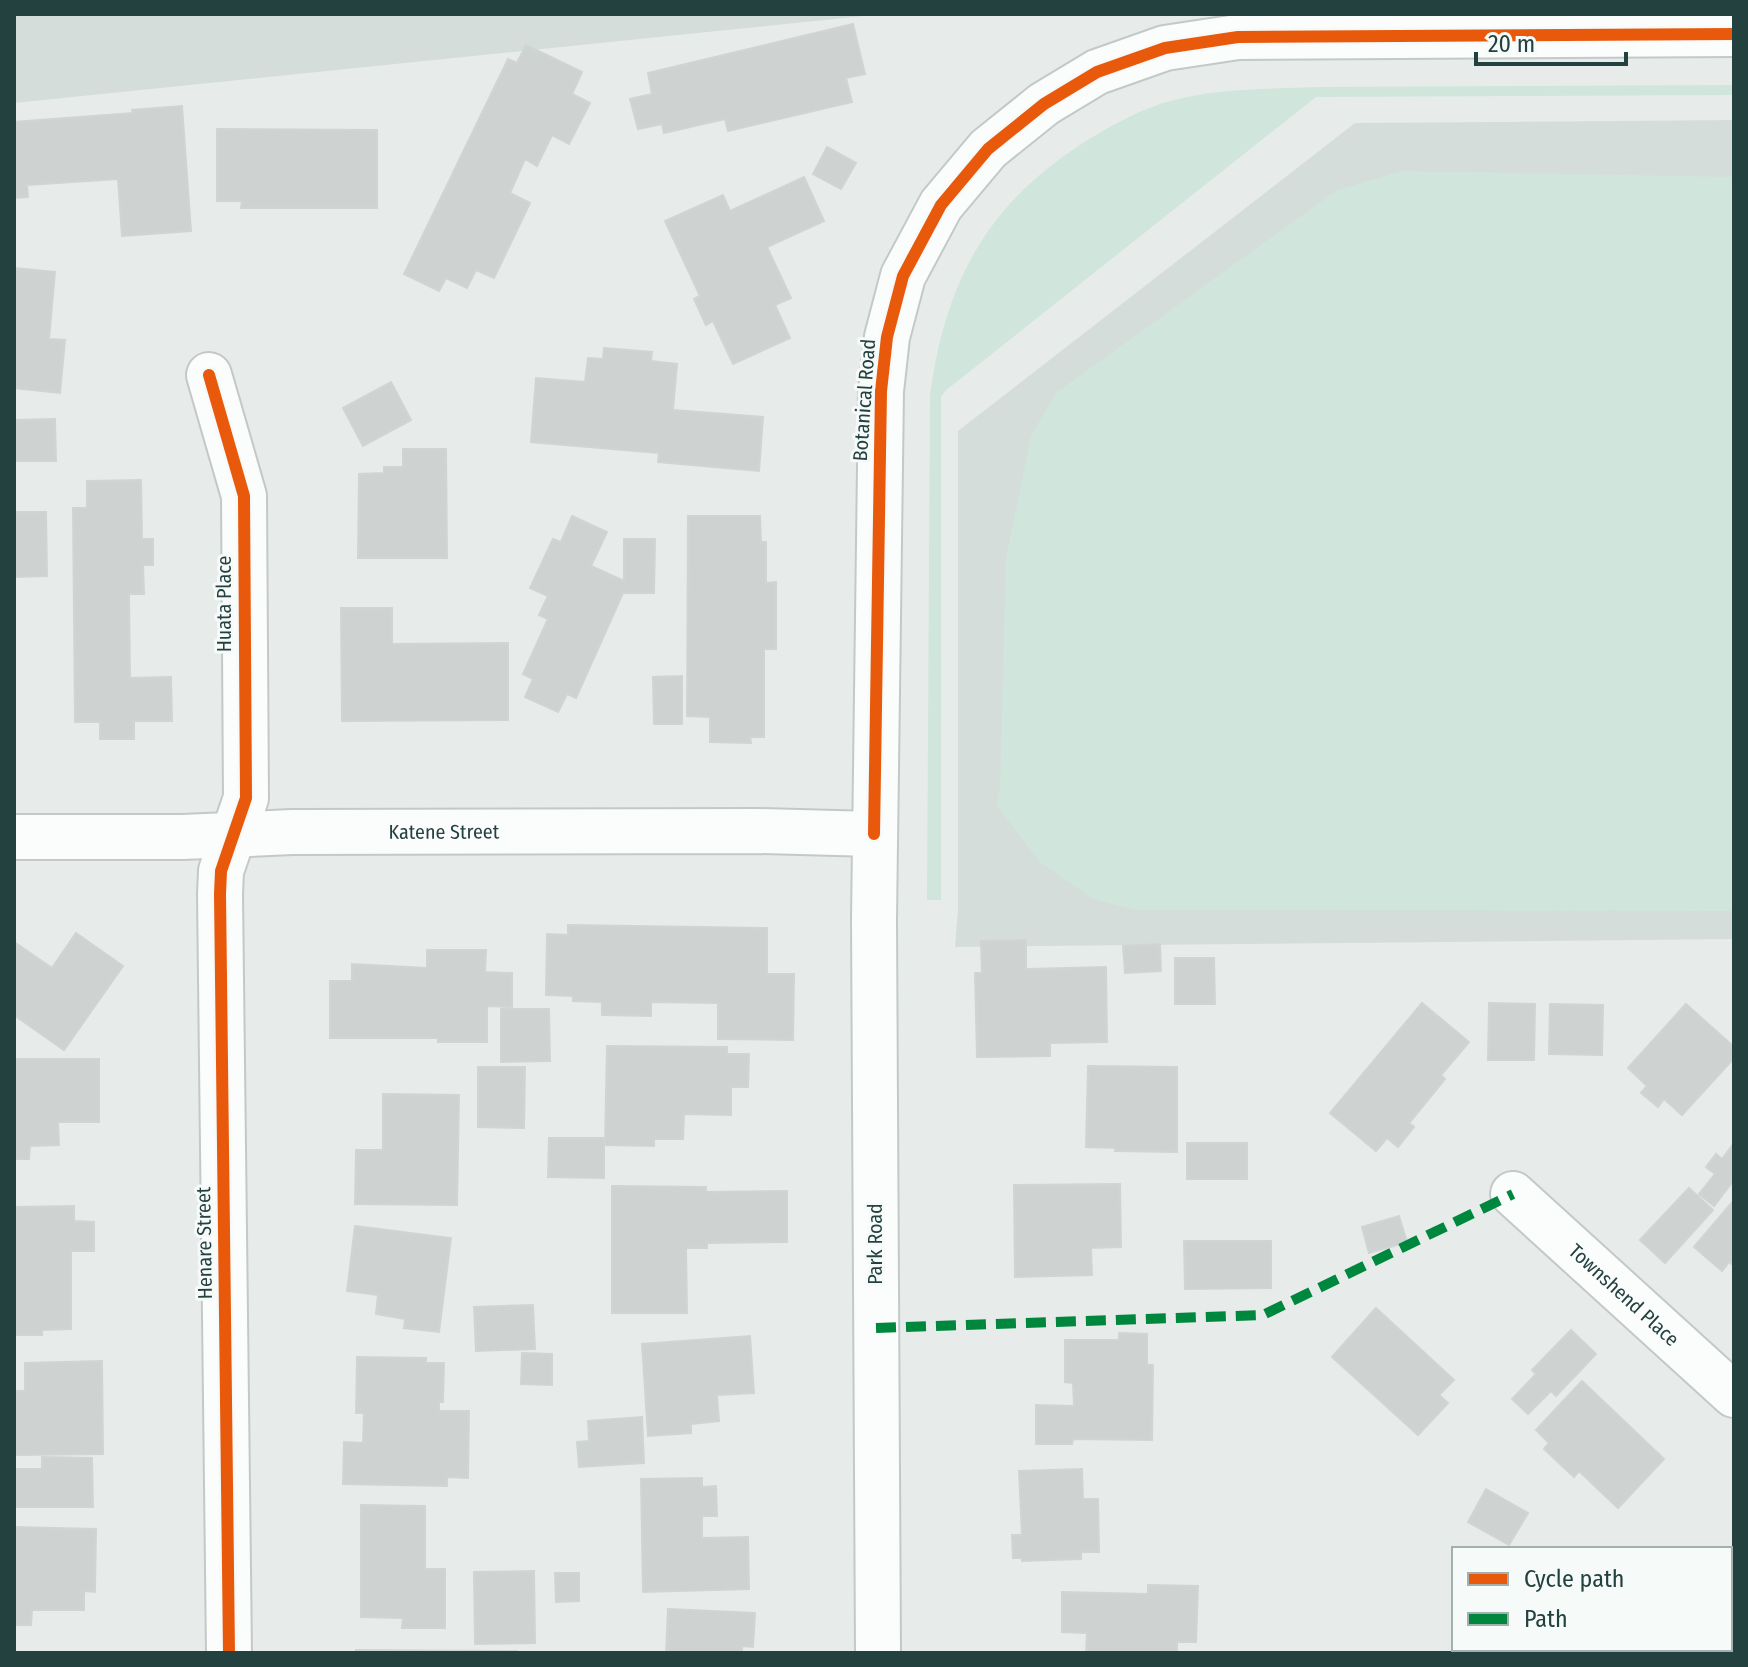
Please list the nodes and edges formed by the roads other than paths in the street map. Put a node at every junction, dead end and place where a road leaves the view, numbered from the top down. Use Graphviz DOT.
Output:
graph roads {
  1 [pos="1734,34"];
  2 [pos="209,375"];
  3 [pos="874,834"];
  4 [pos="234,835"];
  5 [pos="14,837"];
  6 [pos="1513,1194"];
  7 [pos="1734,1395"];
  8 [pos="229,1653"];
  9 [pos="878,1653"];
  1 -- 3 [label="street, Botanical Road"];
  2 -- 4 [label="street, Huata Place"];
  3 -- 4 [label="street, Katene Street"];
  3 -- 9 [label="street, Park Road"];
  4 -- 5 [label="street, Katene Street"];
  4 -- 8 [label="street, Henare Street"];
  6 -- 7 [label="street, Townshend Place"];
}
